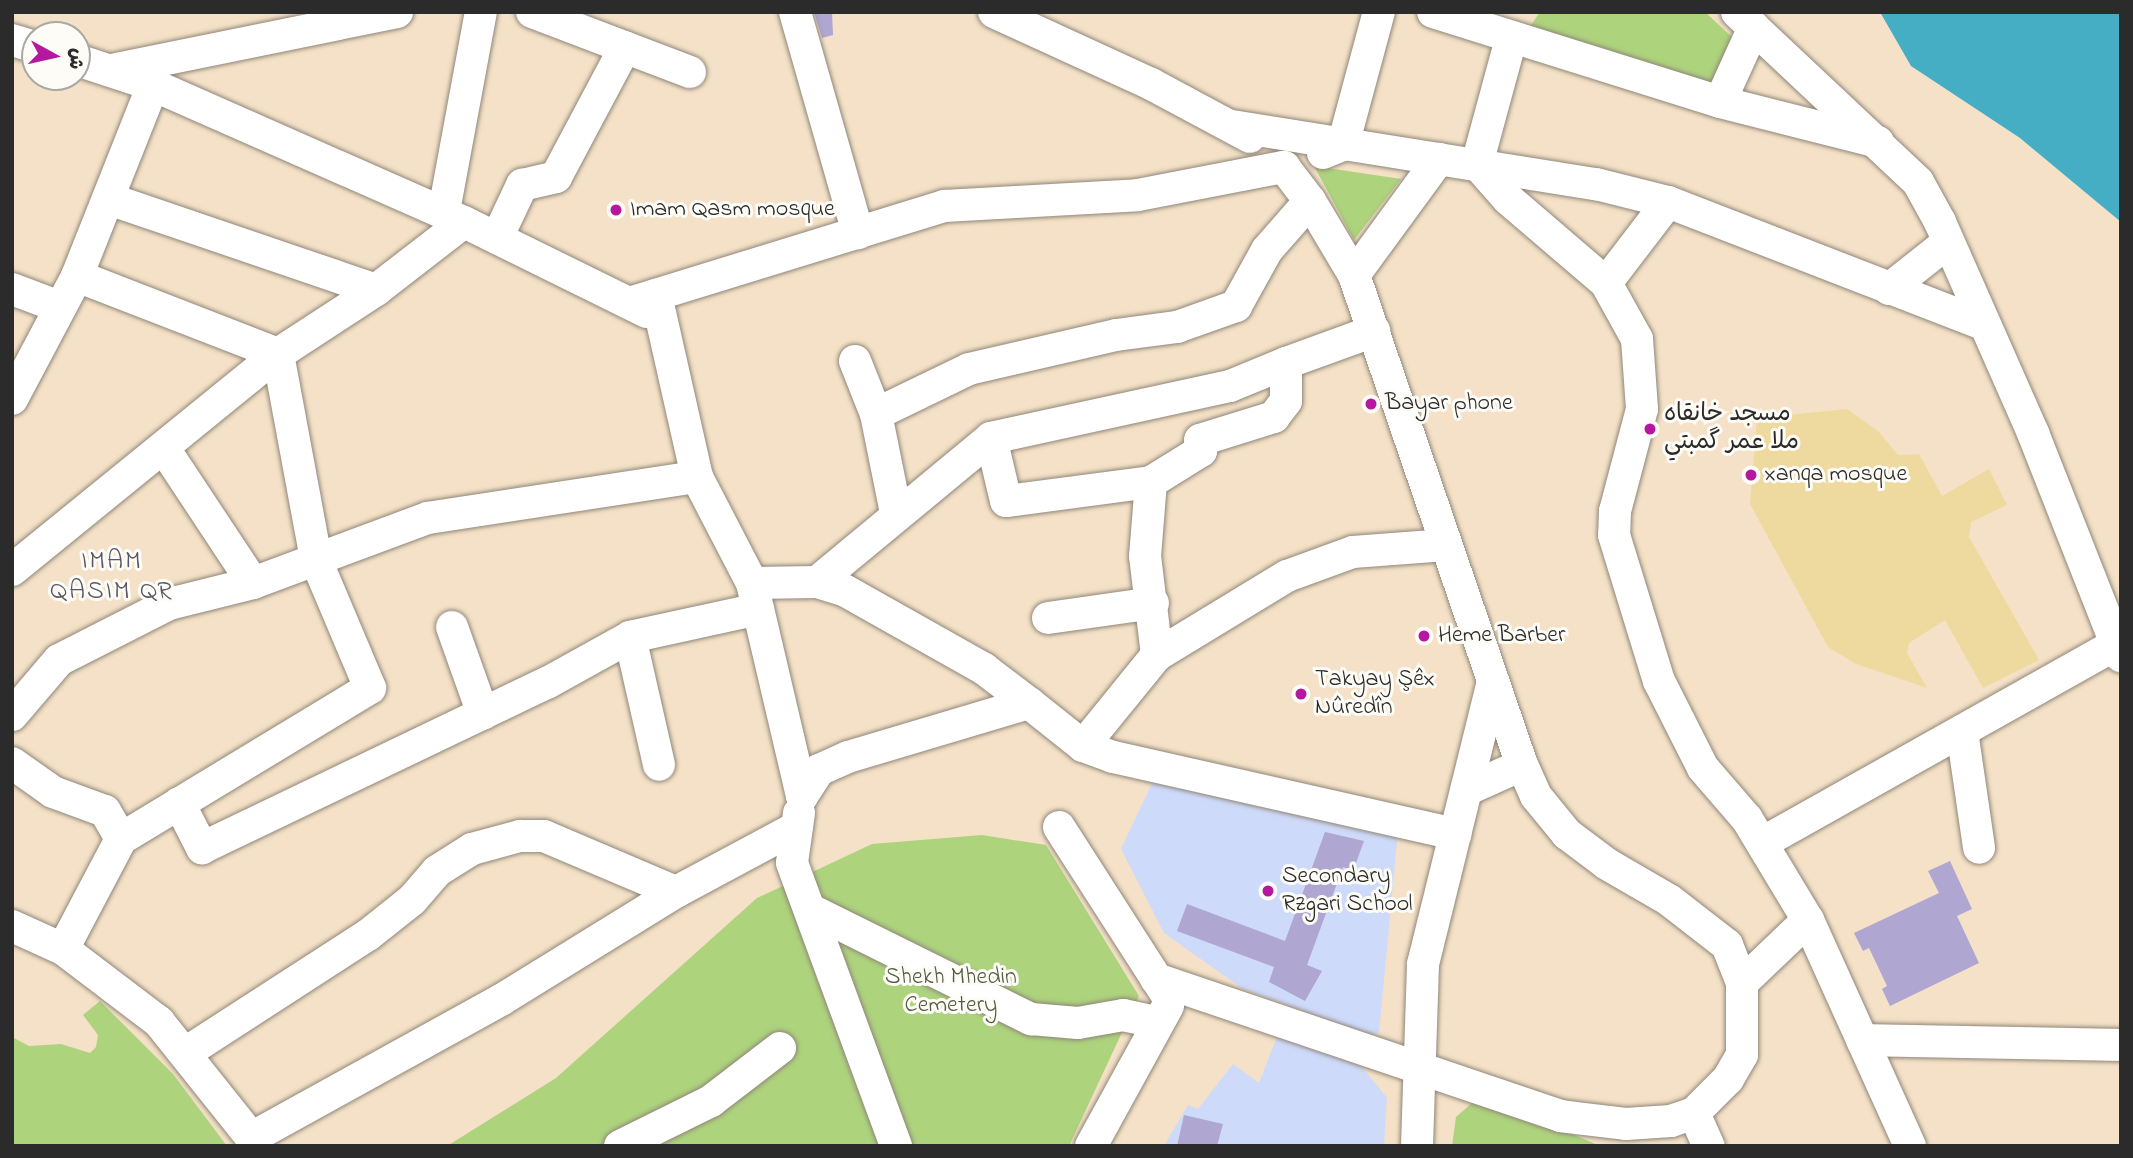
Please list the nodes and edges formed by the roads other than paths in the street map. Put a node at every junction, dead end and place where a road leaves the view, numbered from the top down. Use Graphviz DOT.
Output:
graph roads {
  1 [pos="397,12"];
  2 [pos="481,12"];
  3 [pos="532,12"];
  4 [pos="795,12"];
  5 [pos="994,12"];
  6 [pos="1379,12"];
  7 [pos="1445,15"];
  8 [pos="1746,20"];
  9 [pos="1502,27"];
  10 [pos="625,47"];
  11 [pos="91,64"];
  12 [pos="110,70"];
  13 [pos="690,72"];
  14 [pos="153,85"];
  15 [pos="1720,102"];
  16 [pos="1232,126"];
  17 [pos="1881,143"];
  18 [pos="1343,145"];
  19 [pos="1439,159"];
  20 [pos="1477,164"];
  21 [pos="1284,167"];
  22 [pos="109,200"];
  23 [pos="1310,201"];
  24 [pos="1668,202"];
  25 [pos="454,216"];
  26 [pos="858,233"];
  27 [pos="497,238"];
  28 [pos="1947,243"];
  29 [pos="1354,275"];
  30 [pos="77,276"];
  31 [pos="1606,283"];
  32 [pos="12,289"];
  33 [pos="376,289"];
  34 [pos="1889,289"];
  35 [pos="648,306"];
  36 [pos="60,307"];
  37 [pos="1985,324"];
  38 [pos="1374,331"];
  39 [pos="278,354"];
  40 [pos="856,361"];
  41 [pos="1286,363"];
  42 [pos="12,399"];
  43 [pos="876,414"];
  44 [pos="991,438"];
  45 [pos="164,450"];
  46 [pos="697,477"];
  47 [pos="1151,482"];
  48 [pos="896,513"];
  49 [pos="1446,545"];
  50 [pos="316,560"];
  51 [pos="12,570"];
  52 [pos="817,582"];
  53 [pos="254,583"];
  54 [pos="755,596"];
  55 [pos="1153,603"];
  56 [pos="1048,618"];
  57 [pos="452,627"];
  58 [pos="2116,634"];
  59 [pos="630,638"];
  60 [pos="1157,655"];
  61 [pos="1493,682"];
  62 [pos="1029,703"];
  63 [pos="483,714"];
  64 [pos="12,715"];
  65 [pos="1962,731"];
  66 [pos="1083,746"];
  67 [pos="12,763"];
  68 [pos="659,765"];
  69 [pos="1522,765"];
  70 [pos="1466,790"];
  71 [pos="802,796"];
  72 [pos="179,803"];
  73 [pos="797,827"];
  74 [pos="1059,827"];
  75 [pos="1454,834"];
  76 [pos="121,839"];
  77 [pos="1762,843"];
  78 [pos="1979,848"];
  79 [pos="676,892"];
  80 [pos="811,910"];
  81 [pos="1808,920"];
  82 [pos="12,926"];
  83 [pos="63,949"];
  84 [pos="1742,983"];
  85 [pos="1167,997"];
  86 [pos="1862,1040"];
  87 [pos="2121,1045"];
  88 [pos="780,1048"];
  89 [pos="187,1052"];
  90 [pos="1418,1065"];
  91 [pos="1694,1113"];
  92 [pos="255,1142"];
  93 [pos="620,1146"];
  94 [pos="896,1146"];
  95 [pos="1091,1146"];
  96 [pos="1417,1146"];
  97 [pos="1709,1146"];
  98 [pos="1910,1146"];
  1 -- 12 [label="street"];
  2 -- 25 [label="street"];
  3 -- 10 [label="street"];
  4 -- 26 [label="street"];
  5 -- 16 [label="street"];
  6 -- 18 [label="street"];
  7 -- 9 [label="street"];
  8 -- 15 [label="street"];
  8 -- 17 [label="street"];
  9 -- 15 [label="street"];
  9 -- 20 [label="street"];
  10 -- 13 [label="street"];
  10 -- 27 [label="street"];
  11 -- 12 [label="street"];
  12 -- 14 [label="street"];
  14 -- 22 [label="street"];
  14 -- 25 [label="street"];
  15 -- 17 [label="street"];
  16 -- 18 [label="street"];
  16 -- 21 [label="street"];
  17 -- 28 [label="street"];
  18 -- 19 [label="street"];
  18 -- 21 [label="street"];
  19 -- 20 [label="street"];
  19 -- 29 [label="street"];
  20 -- 24 [label="street"];
  20 -- 31 [label="street"];
  21 -- 23 [label="street"];
  21 -- 26 [label="street"];
  22 -- 30 [label="street"];
  22 -- 33 [label="street"];
  23 -- 29 [label="street"];
  23 -- 43 [label="street"];
  24 -- 31 [label="street"];
  24 -- 34 [label="street"];
  25 -- 27 [label="street"];
  25 -- 33 [label="street"];
  26 -- 35 [label="street"];
  27 -- 35 [label="street"];
  28 -- 34 [label="street"];
  28 -- 37 [label="street"];
  29 -- 38 [label="street"];
  30 -- 36 [label="street"];
  30 -- 39 [label="street"];
  31 -- 77 [label="street"];
  32 -- 36 [label="street"];
  33 -- 39 [label="street"];
  34 -- 37 [label="street"];
  35 -- 46 [label="street"];
  36 -- 42 [label="street"];
  37 -- 58 [label="street"];
  38 -- 41 [label="street"];
  38 -- 49 [label="street"];
  39 -- 45 [label="street"];
  39 -- 50 [label="street"];
  40 -- 43 [label="street"];
  41 -- 44 [label="street"];
  41 -- 47 [label="street"];
  43 -- 48 [label="street"];
  44 -- 47 [label="street"];
  44 -- 48 [label="street"];
  45 -- 51 [label="street"];
  45 -- 53 [label="street"];
  46 -- 50 [label="street"];
  46 -- 54 [label="street"];
  47 -- 55 [label="street"];
  48 -- 52 [label="street"];
  49 -- 60 [label="street"];
  49 -- 61 [label="street"];
  50 -- 53 [label="street"];
  50 -- 72 [label="street"];
  52 -- 54 [label="street"];
  52 -- 62 [label="street"];
  53 -- 64 [label="street"];
  54 -- 59 [label="street"];
  54 -- 71 [label="street"];
  55 -- 56 [label="street"];
  55 -- 60 [label="street"];
  57 -- 63 [label="street"];
  58 -- 65 [label="street"];
  59 -- 63 [label="street"];
  59 -- 68 [label="street"];
  60 -- 66 [label="street"];
  61 -- 69 [label="street"];
  61 -- 70 [label="street"];
  62 -- 66 [label="street"];
  62 -- 71 [label="street"];
  63 -- 72 [label="street"];
  65 -- 77 [label="street"];
  65 -- 78 [label="street"];
  66 -- 75 [label="street"];
  67 -- 76 [label="street"];
  69 -- 70 [label="street"];
  69 -- 84 [label="street"];
  70 -- 75 [label="street"];
  71 -- 73 [label="street"];
  72 -- 76 [label="street"];
  73 -- 79 [label="street"];
  73 -- 80 [label="street"];
  74 -- 85 [label="street"];
  75 -- 90 [label="street"];
  76 -- 83 [label="street"];
  77 -- 81 [label="street"];
  79 -- 89 [label="street"];
  79 -- 92 [label="street"];
  80 -- 85 [label="street"];
  80 -- 94 [label="street"];
  81 -- 84 [label="street"];
  81 -- 86 [label="street"];
  82 -- 83 [label="street"];
  83 -- 89 [label="street"];
  84 -- 91 [label="street"];
  85 -- 90 [label="street"];
  85 -- 95 [label="street"];
  86 -- 87 [label="street"];
  86 -- 98 [label="street"];
  88 -- 93 [label="street"];
  89 -- 92 [label="street"];
  90 -- 91 [label="street"];
  90 -- 96 [label="street"];
  91 -- 97 [label="street"];
}
